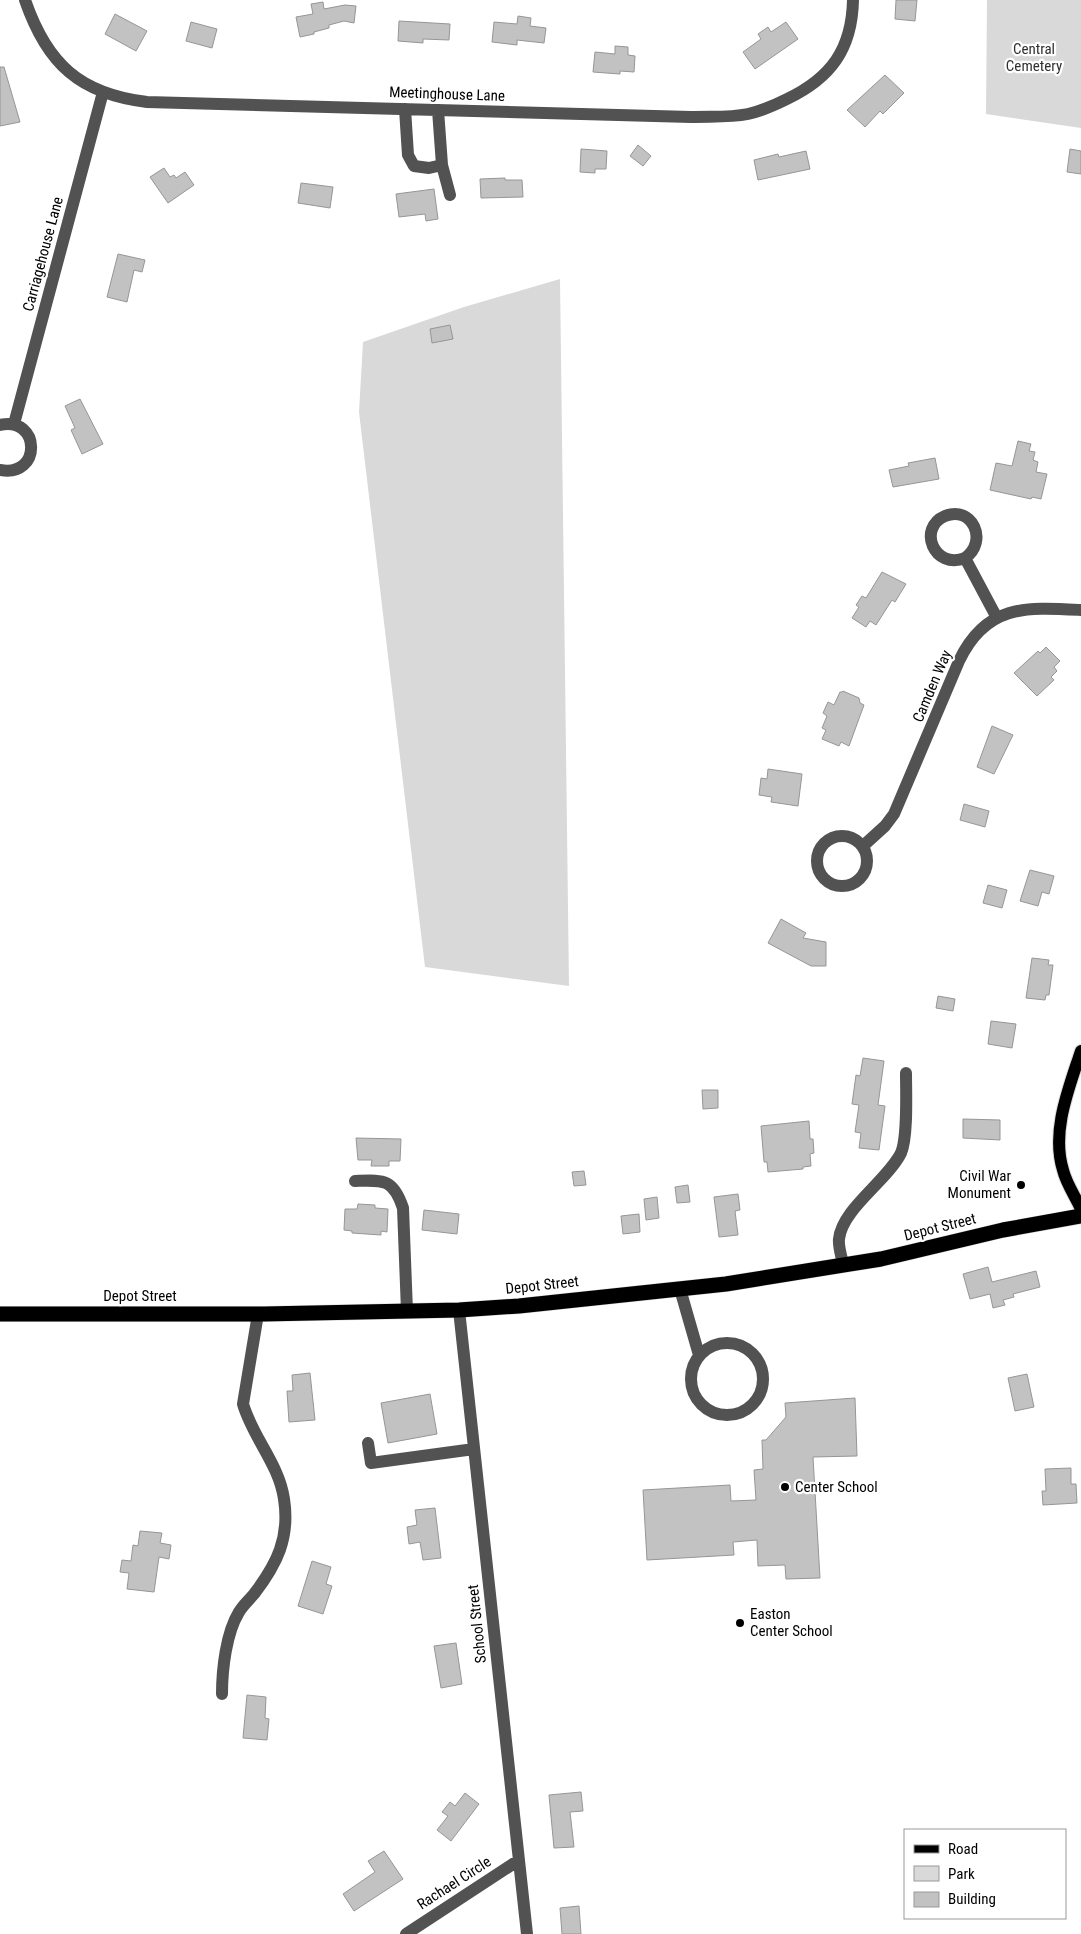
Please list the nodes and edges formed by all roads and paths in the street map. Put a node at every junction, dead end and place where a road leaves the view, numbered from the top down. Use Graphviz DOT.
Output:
graph roads {
  1 [pos="25,0"];
  2 [pos="853,0"];
  3 [pos="103,92"];
  4 [pos="405,109"];
  5 [pos="438,110"];
  6 [pos="442,165"];
  7 [pos="450,195"];
  8 [pos="14,424"];
  9 [pos="0,425"];
  10 [pos="0,470"];
  11 [pos="965,558"];
  12 [pos="1081,610"];
  13 [pos="997,618"];
  14 [pos="863,846"];
  15 [pos="1081,1051"];
  16 [pos="906,1073"];
  17 [pos="355,1181"];
  18 [pos="1081,1209"];
  19 [pos="1081,1216"];
  20 [pos="843,1266"];
  21 [pos="680,1289"];
  22 [pos="459,1310"];
  23 [pos="407,1311"];
  24 [pos="0,1314"];
  25 [pos="258,1314"];
  26 [pos="699,1355"];
  27 [pos="368,1443"];
  28 [pos="474,1448"];
  29 [pos="222,1694"];
  30 [pos="519,1860"];
  31 [pos="406,1934"];
  32 [pos="527,1934"];
  1 -- 3 [label="street, Meetinghouse Lane"];
  2 -- 5 [label="street, Meetinghouse Lane"];
  3 -- 4 [label="street, Meetinghouse Lane"];
  3 -- 8 [label="street, Carriagehouse Lane"];
  4 -- 5 [label="street, Meetinghouse Lane"];
  4 -- 6 [label="street"];
  5 -- 6 [label="street"];
  6 -- 7 [label="street"];
  8 -- 9 [label="street"];
  8 -- 10 [label="street"];
  11 -- 13 [label="street"];
  12 -- 13 [label="street, Camden Way"];
  13 -- 14 [label="street, Camden Way"];
  14 -- 14 [label="street"];
  15 -- 18 [label="main road"];
  16 -- 20 [label="street"];
  17 -- 23 [label="street"];
  19 -- 20 [label="highway, Depot Street"];
  20 -- 21 [label="highway, Depot Street"];
  21 -- 22 [label="highway, Depot Street"];
  21 -- 26 [label="street"];
  22 -- 23 [label="highway, Depot Street"];
  22 -- 28 [label="street, School Street"];
  23 -- 25 [label="highway, Depot Street"];
  24 -- 25 [label="highway, Depot Street"];
  25 -- 29 [label="street"];
  26 -- 26 [label="street"];
  27 -- 28 [label="street"];
  28 -- 30 [label="street, School Street"];
  30 -- 31 [label="street, Rachael Circle"];
  30 -- 32 [label="street, School Street"];
}
